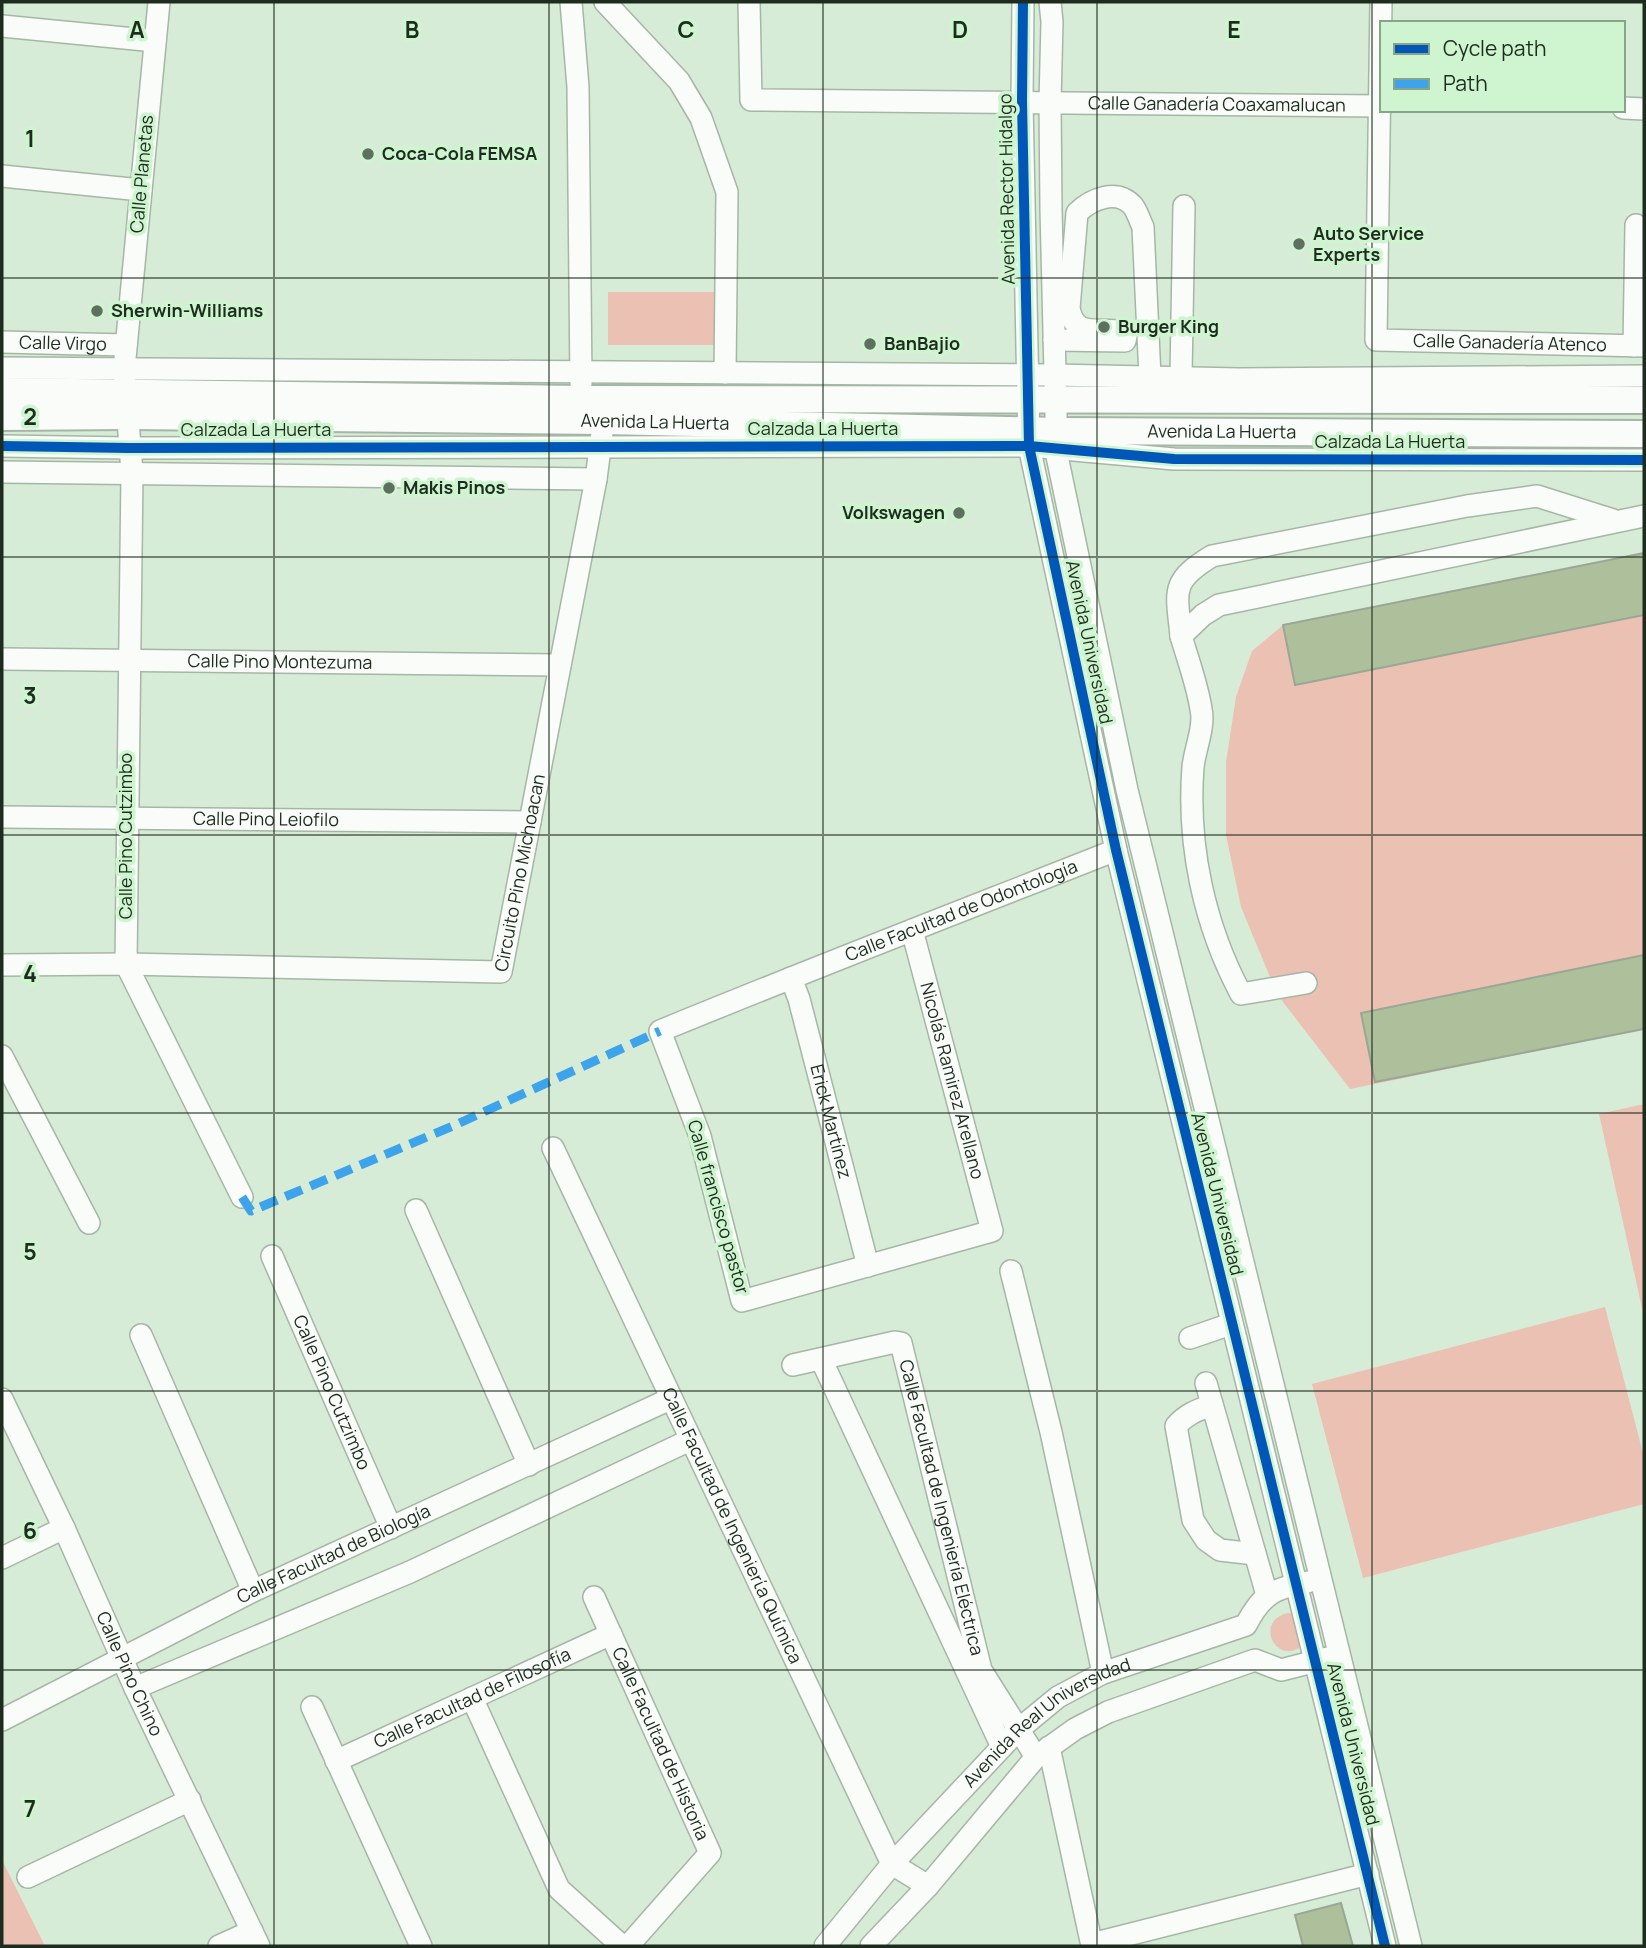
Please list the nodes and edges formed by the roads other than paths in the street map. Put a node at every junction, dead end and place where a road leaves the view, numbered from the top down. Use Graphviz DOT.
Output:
graph roads {
  1 [pos="159,2"];
  2 [pos="570,2"];
  3 [pos="605,2"];
  4 [pos="749,2"];
  5 [pos="1023,2"];
  6 [pos="1050,2"];
  7 [pos="1381,2"];
  8 [pos="1381,21"];
  9 [pos="2,26"];
  10 [pos="155,41"];
  11 [pos="1022,102"];
  12 [pos="1050,102"];
  13 [pos="1380,106"];
  14 [pos="1625,108"];
  15 [pos="1644,109"];
  16 [pos="2,176"];
  17 [pos="141,190"];
  18 [pos="1184,206"];
  19 [pos="1636,225"];
  20 [pos="1025,245"];
  21 [pos="1052,246"];
  22 [pos="1054,340"];
  23 [pos="2,342"];
  24 [pos="126,345"];
  25 [pos="1639,346"];
  26 [pos="2,368"];
  27 [pos="581,372"];
  28 [pos="725,373"];
  29 [pos="1181,376"];
  30 [pos="1644,376"];
  31 [pos="1150,377"];
  32 [pos="1028,387"];
  33 [pos="1055,387"];
  34 [pos="1423,388"];
  35 [pos="2,391"];
  36 [pos="126,393"];
  37 [pos="581,399"];
  38 [pos="1644,400"];
  39 [pos="2,417"];
  40 [pos="602,434"];
  41 [pos="1644,434"];
  42 [pos="1029,438"];
  43 [pos="1056,441"];
  44 [pos="2,446"];
  45 [pos="129,448"];
  46 [pos="1644,460"];
  47 [pos="2,472"];
  48 [pos="132,472"];
  49 [pos="596,479"];
  50 [pos="1644,516"];
  51 [pos="1615,521"];
  52 [pos="1181,636"];
  53 [pos="2,659"];
  54 [pos="128,660"];
  55 [pos="560,665"];
  56 [pos="2,817"];
  57 [pos="126,818"];
  58 [pos="530,822"];
  59 [pos="1116,850"];
  60 [pos="912,930"];
  61 [pos="126,964"];
  62 [pos="2,965"];
  63 [pos="799,974"];
  64 [pos="1307,983"];
  65 [pos="660,1031"];
  66 [pos="2,1056"];
  67 [pos="553,1148"];
  68 [pos="242,1197"];
  69 [pos="416,1210"];
  70 [pos="89,1223"];
  71 [pos="992,1231"];
  72 [pos="272,1256"];
  73 [pos="868,1266"];
  74 [pos="1011,1271"];
  75 [pos="1231,1325"];
  76 [pos="141,1335"];
  77 [pos="1190,1338"];
  78 [pos="821,1359"];
  79 [pos="793,1365"];
  80 [pos="1206,1383"];
  81 [pos="2,1399"];
  82 [pos="670,1399"];
  83 [pos="1212,1405"];
  84 [pos="690,1440"];
  85 [pos="529,1465"];
  86 [pos="1267,1467"];
  87 [pos="1233,1476"];
  88 [pos="64,1528"];
  89 [pos="391,1528"];
  90 [pos="1255,1554"];
  91 [pos="2,1558"];
  92 [pos="1321,1579"];
  93 [pos="1296,1584"];
  94 [pos="253,1591"];
  95 [pos="1267,1595"];
  96 [pos="594,1597"];
  97 [pos="611,1634"];
  98 [pos="1340,1654"];
  99 [pos="122,1658"];
  100 [pos="1314,1662"];
  101 [pos="1103,1673"];
  102 [pos="974,1674"];
  103 [pos="135,1688"];
  104 [pos="472,1698"];
  105 [pos="312,1707"];
  106 [pos="2,1720"];
  107 [pos="1018,1730"];
  108 [pos="1002,1747"];
  109 [pos="1043,1752"];
  110 [pos="336,1761"];
  111 [pos="190,1800"];
  112 [pos="892,1864"];
  113 [pos="1368,1874"];
  114 [pos="28,1877"];
  115 [pos="928,1886"];
  116 [pos="255,1939"];
  117 [pos="1092,1945"];
  118 [pos="219,1946"];
  119 [pos="421,1946"];
  120 [pos="622,1946"];
  121 [pos="628,1946"];
  122 [pos="825,1946"];
  123 [pos="871,1946"];
  124 [pos="1385,1946"];
  125 [pos="1411,1946"];
  1 -- 10 [label="street, Calle Planetas"];
  2 -- 27 [label="street"];
  3 -- 28 [label="street"];
  4 -- 11 [label="street, Calle Ganadería Coaxamalucan"];
  5 -- 11 [label="street, Avenida Rector Hidalgo"];
  6 -- 12 [label="street"];
  7 -- 8 [label="street"];
  9 -- 10 [label="street"];
  10 -- 17 [label="street, Calle Planetas"];
  11 -- 12 [label="street, Calle Ganadería Coaxamalucan"];
  11 -- 20 [label="street, Avenida Rector Hidalgo"];
  12 -- 13 [label="street, Calle Ganadería Coaxamalucan"];
  12 -- 21 [label="street"];
  13 -- 25 [label="street, Calle Ganadería Atenco"];
  14 -- 15 [label="street"];
  16 -- 17 [label="street"];
  17 -- 24 [label="street, Calle Planetas"];
  18 -- 29 [label="street"];
  19 -- 25 [label="street"];
  20 -- 21 [label="street"];
  20 -- 32 [label="street, Avenida Rector Hidalgo"];
  21 -- 22 [label="street"];
  22 -- 31 [label="street"];
  22 -- 33 [label="street"];
  23 -- 24 [label="street, Calle Virgo"];
  24 -- 36 [label="street, Calle Planetas"];
  26 -- 36 [label="street"];
  27 -- 28 [label="street"];
  27 -- 36 [label="street"];
  27 -- 37 [label="street"];
  28 -- 32 [label="street"];
  29 -- 31 [label="street"];
  29 -- 34 [label="street"];
  30 -- 34 [label="street"];
  31 -- 33 [label="street"];
  32 -- 33 [label="main road, Avenida La Huerta"];
  32 -- 37 [label="main road, Avenida La Huerta"];
  32 -- 42 [label="street, Avenida Rector Hidalgo"];
  33 -- 34 [label="main road, Avenida La Huerta"];
  33 -- 43 [label="street, Avenida Universidad"];
  34 -- 38 [label="main road, Avenida La Huerta"];
  35 -- 36 [label="main road, Avenida La Huerta"];
  36 -- 37 [label="main road, Avenida La Huerta"];
  36 -- 39 [label="main road, Avenida La Huerta"];
  36 -- 40 [label="main road, Avenida La Huerta"];
  36 -- 45 [label="street, Calle Pino Cutzimbo"];
  40 -- 42 [label="main road, Avenida La Huerta"];
  40 -- 45 [label="street, Calzada La Huerta"];
  40 -- 49 [label="street, Circuito Pino Michoacan"];
  41 -- 43 [label="main road, Avenida La Huerta"];
  42 -- 43 [label="main road, Avenida La Huerta"];
  42 -- 59 [label="street, Avenida Universidad"];
  43 -- 46 [label="street, Calzada La Huerta"];
  43 -- 92 [label="street, Avenida Universidad"];
  44 -- 45 [label="street, Calzada La Huerta"];
  45 -- 48 [label="street, Calle Pino Cutzimbo"];
  47 -- 48 [label="street"];
  48 -- 49 [label="street"];
  48 -- 54 [label="street, Calle Pino Cutzimbo"];
  49 -- 55 [label="street, Circuito Pino Michoacan"];
  50 -- 51 [label="street"];
  51 -- 52 [label="street"];
  51 -- 52 [label="street"];
  52 -- 64 [label="street"];
  53 -- 54 [label="street, Calle Pino Montezuma"];
  54 -- 55 [label="street, Calle Pino Montezuma"];
  54 -- 57 [label="street, Calle Pino Cutzimbo"];
  55 -- 58 [label="street, Circuito Pino Michoacan"];
  56 -- 57 [label="street, Calle Pino Leiofilo"];
  57 -- 58 [label="street, Calle Pino Leiofilo"];
  57 -- 61 [label="street, Calle Pino Cutzimbo"];
  58 -- 61 [label="street, Circuito Pino Michoacan"];
  59 -- 60 [label="street, Calle Facultad de Odontología"];
  59 -- 75 [label="street, Avenida Universidad"];
  60 -- 63 [label="street, Calle Facultad de Odontología"];
  60 -- 71 [label="street, Nicolás Ramirez Arellano"];
  61 -- 62 [label="street, Circuito Pino Michoacan"];
  61 -- 68 [label="street, Calle Pino Cutzimbo"];
  63 -- 65 [label="street, Calle Facultad de Odontología"];
  63 -- 73 [label="street, Erick Martínez"];
  65 -- 73 [label="street, Calle francisco pastor"];
  66 -- 70 [label="street"];
  67 -- 82 [label="street, Calle Facultad de Ingenierίa Quίmica"];
  69 -- 85 [label="street"];
  71 -- 73 [label="street, Calle francisco pastor"];
  72 -- 89 [label="street, Calle Pino Cutzimbo"];
  74 -- 101 [label="street"];
  75 -- 77 [label="street"];
  75 -- 86 [label="street, Avenida Universidad"];
  76 -- 94 [label="street"];
  78 -- 79 [label="street, Calle Facultad de Ingeniería Eléctrica"];
  78 -- 102 [label="street, Calle Facultad de Ingeniería Eléctrica"];
  78 -- 102 [label="street, Calle Facultad de Ingeniería Eléctrica"];
  80 -- 83 [label="street"];
  81 -- 88 [label="street, Calle Pino Chino"];
  82 -- 84 [label="street, Calle Facultad de Ingenierίa Quίmica"];
  82 -- 85 [label="street, Calle Facultad de Biología"];
  83 -- 87 [label="street"];
  83 -- 90 [label="street"];
  84 -- 103 [label="street"];
  84 -- 112 [label="street, Calle Facultad de Ingenierίa Quίmica"];
  85 -- 89 [label="street, Calle Facultad de Biología"];
  86 -- 87 [label="street"];
  86 -- 93 [label="street, Avenida Universidad"];
  87 -- 90 [label="street"];
  88 -- 91 [label="street"];
  88 -- 99 [label="street, Calle Pino Chino"];
  89 -- 94 [label="street, Calle Facultad de Biología"];
  90 -- 95 [label="street"];
  92 -- 93 [label="street"];
  92 -- 98 [label="street, Avenida Universidad"];
  93 -- 95 [label="street"];
  93 -- 100 [label="street, Avenida Universidad"];
  94 -- 99 [label="street, Calle Facultad de Biología"];
  95 -- 101 [label="street, Avenida Real Universidad"];
  96 -- 97 [label="street, Calle Facultad de Historia"];
  97 -- 104 [label="street, Calle Facultad de Filosofía"];
  97 -- 121 [label="street, Calle Facultad de Historia"];
  98 -- 100 [label="street, Avenida Real Universidad"];
  98 -- 125 [label="street, Avenida Universidad"];
  99 -- 103 [label="street, Calle Pino Chino"];
  99 -- 106 [label="street, Calle Facultad de Biología"];
  100 -- 109 [label="street, Avenida Real Universidad"];
  100 -- 113 [label="street, Avenida Universidad"];
  101 -- 107 [label="street, Avenida Real Universidad"];
  102 -- 107 [label="street, Calle Facultad de Ingeniería Eléctrica"];
  102 -- 108 [label="street, Calle Facultad de Ingeniería Eléctrica"];
  103 -- 111 [label="street, Calle Pino Chino"];
  104 -- 110 [label="street, Calle Facultad de Filosofía"];
  104 -- 120 [label="street"];
  105 -- 110 [label="street"];
  107 -- 108 [label="street, Avenida Real Universidad"];
  107 -- 109 [label="street, Calle Facultad de Ingeniería Eléctrica"];
  108 -- 112 [label="street, Avenida Real Universidad"];
  109 -- 115 [label="street, Avenida Real Universidad"];
  109 -- 117 [label="street"];
  110 -- 119 [label="street"];
  111 -- 114 [label="street"];
  111 -- 116 [label="street, Calle Pino Chino"];
  112 -- 115 [label="street"];
  112 -- 122 [label="street, Avenida Real Universidad"];
  113 -- 117 [label="street"];
  113 -- 124 [label="street, Avenida Universidad"];
  115 -- 123 [label="street, Avenida Real Universidad"];
  116 -- 118 [label="street"];
}
